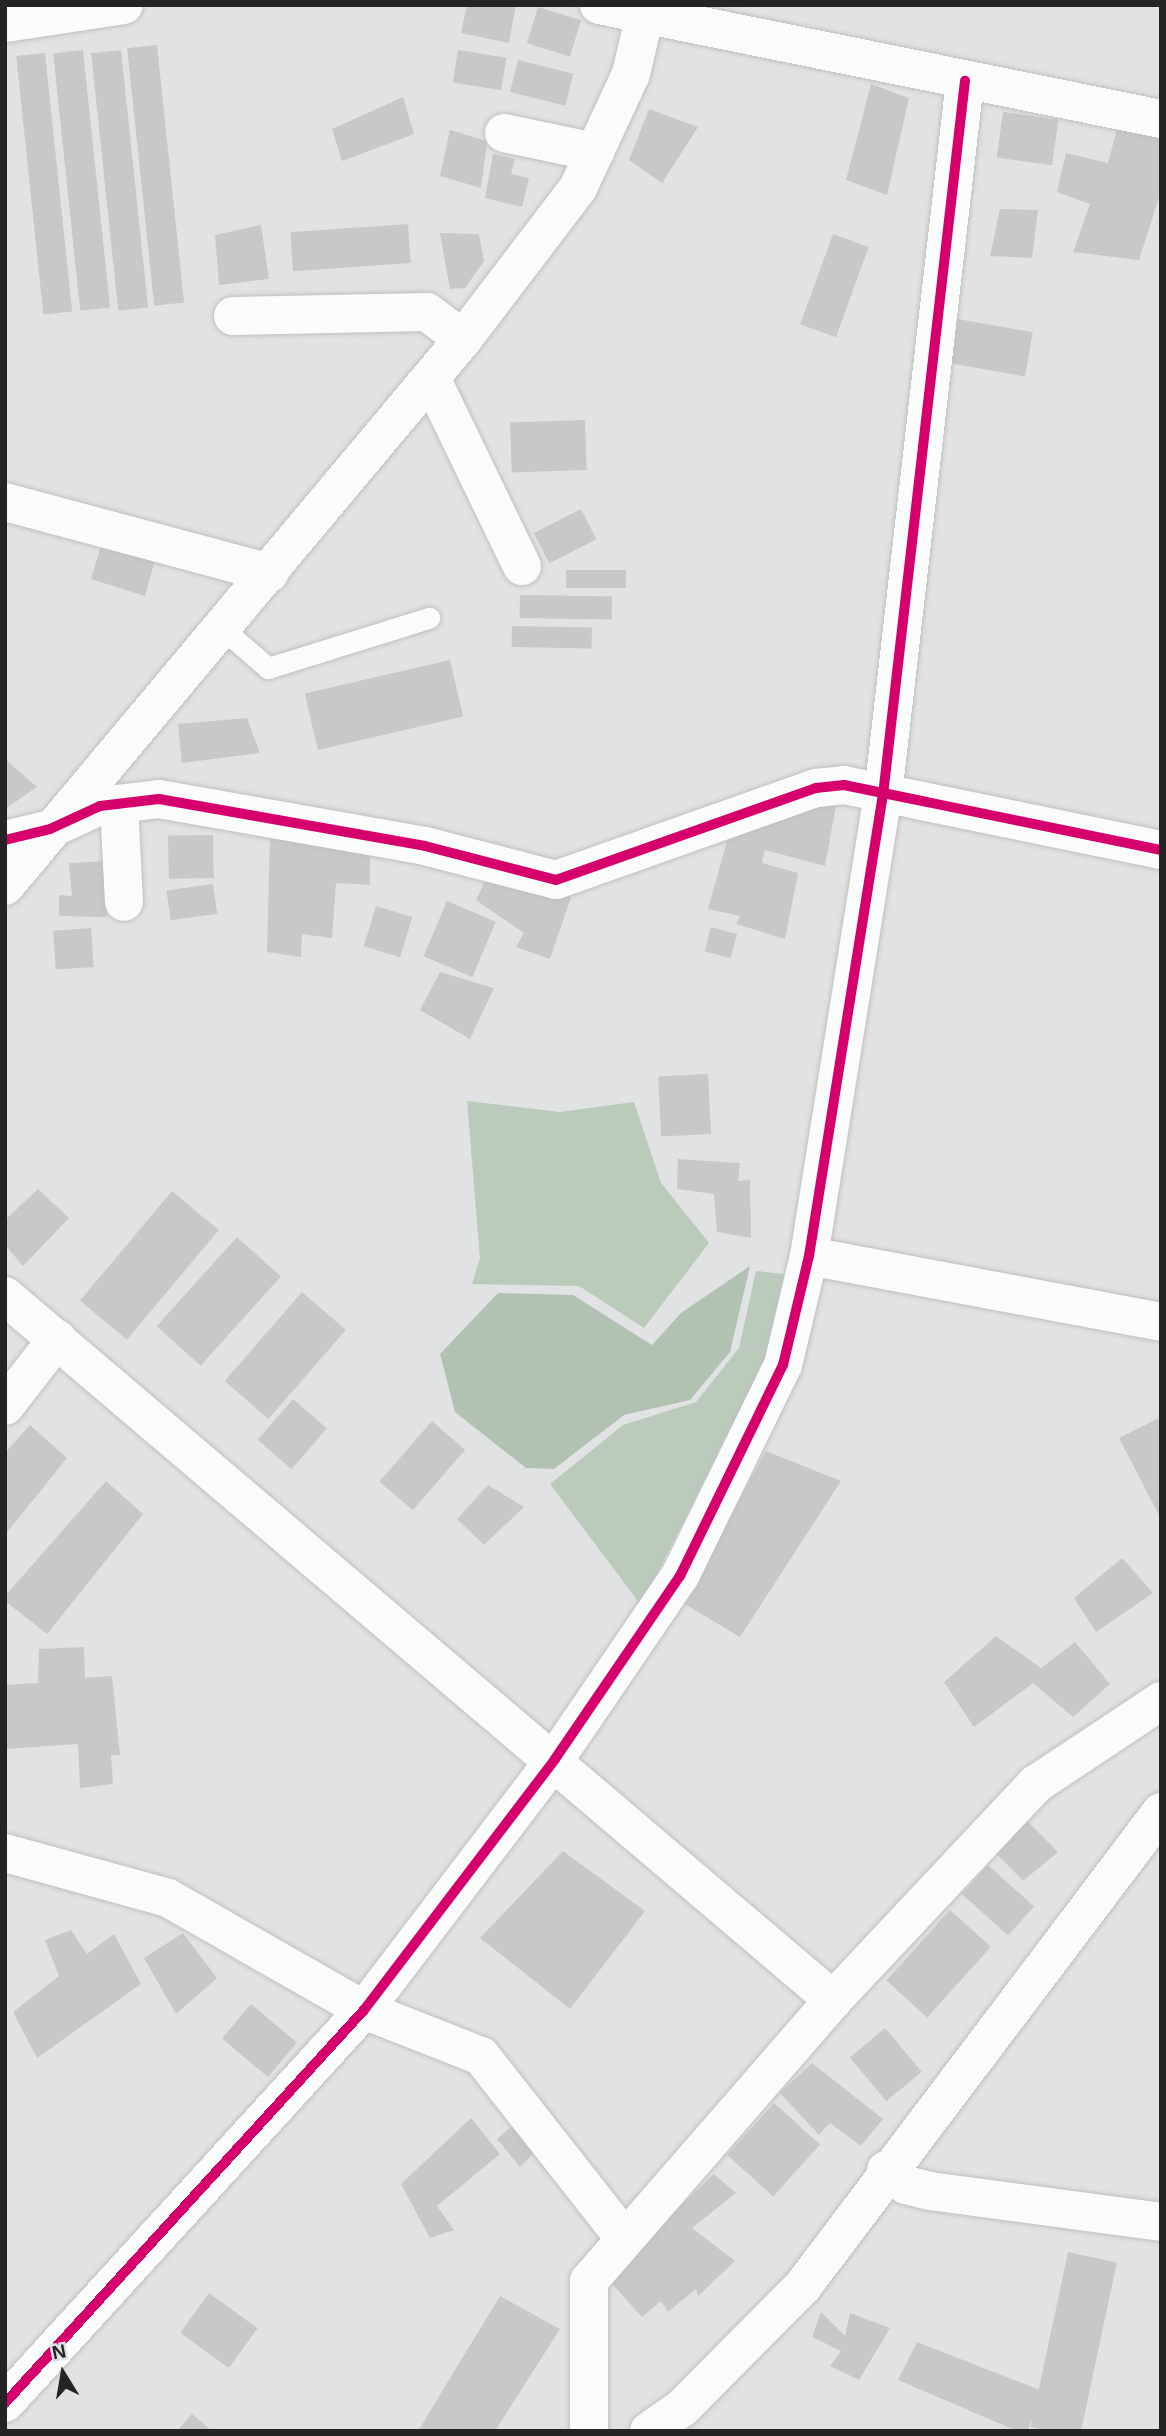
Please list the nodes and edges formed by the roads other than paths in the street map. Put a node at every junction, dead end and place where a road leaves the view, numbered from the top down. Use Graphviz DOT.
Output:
graph roads {
  1 [pos="599,5"];
  2 [pos="117,6"];
  3 [pos="645,11"];
  4 [pos="5,23"];
  5 [pos="965,81"];
  6 [pos="1159,109"];
  7 [pos="504,133"];
  8 [pos="595,152"];
  9 [pos="233,316"];
  10 [pos="463,339"];
  11 [pos="431,378"];
  12 [pos="5,502"];
  13 [pos="522,566"];
  14 [pos="270,573"];
  15 [pos="429,618"];
  16 [pos="223,629"];
  17 [pos="883,795"];
  18 [pos="118,804"];
  19 [pos="50,829"];
  20 [pos="5,840"];
  21 [pos="1161,850"];
  22 [pos="5,886"];
  23 [pos="124,902"];
  24 [pos="809,1256"];
  25 [pos="5,1296"];
  26 [pos="1161,1322"];
  27 [pos="57,1339"];
  28 [pos="5,1406"];
  29 [pos="1161,1701"];
  30 [pos="555,1759"];
  31 [pos="1161,1812"];
  32 [pos="5,1853"];
  33 [pos="833,2000"];
  34 [pos="364,2010"];
  35 [pos="886,2170"];
  36 [pos="1161,2222"];
  37 [pos="624,2238"];
  38 [pos="5,2403"];
  39 [pos="589,2431"];
  40 [pos="649,2431"];
  1 -- 3 [label="street"];
  2 -- 4 [label="street"];
  3 -- 5 [label="street"];
  3 -- 8 [label="street"];
  5 -- 6 [label="street"];
  5 -- 17 [label="street"];
  7 -- 8 [label="street"];
  8 -- 10 [label="street"];
  9 -- 10 [label="street"];
  10 -- 11 [label="street"];
  11 -- 13 [label="street"];
  11 -- 14 [label="street"];
  12 -- 14 [label="street"];
  14 -- 16 [label="street"];
  15 -- 16 [label="lane"];
  16 -- 19 [label="street"];
  17 -- 18 [label="street"];
  17 -- 21 [label="street"];
  17 -- 24 [label="street"];
  18 -- 19 [label="street"];
  18 -- 23 [label="street"];
  19 -- 20 [label="street"];
  19 -- 22 [label="street"];
  24 -- 26 [label="street"];
  24 -- 30 [label="street"];
  25 -- 27 [label="street"];
  27 -- 28 [label="street"];
  27 -- 30 [label="street"];
  29 -- 33 [label="street"];
  30 -- 33 [label="street"];
  30 -- 34 [label="street"];
  31 -- 35 [label="street"];
  32 -- 34 [label="street"];
  33 -- 37 [label="street"];
  34 -- 37 [label="street"];
  34 -- 38 [label="street"];
  35 -- 36 [label="street"];
  35 -- 40 [label="street"];
  37 -- 39 [label="street"];
}
